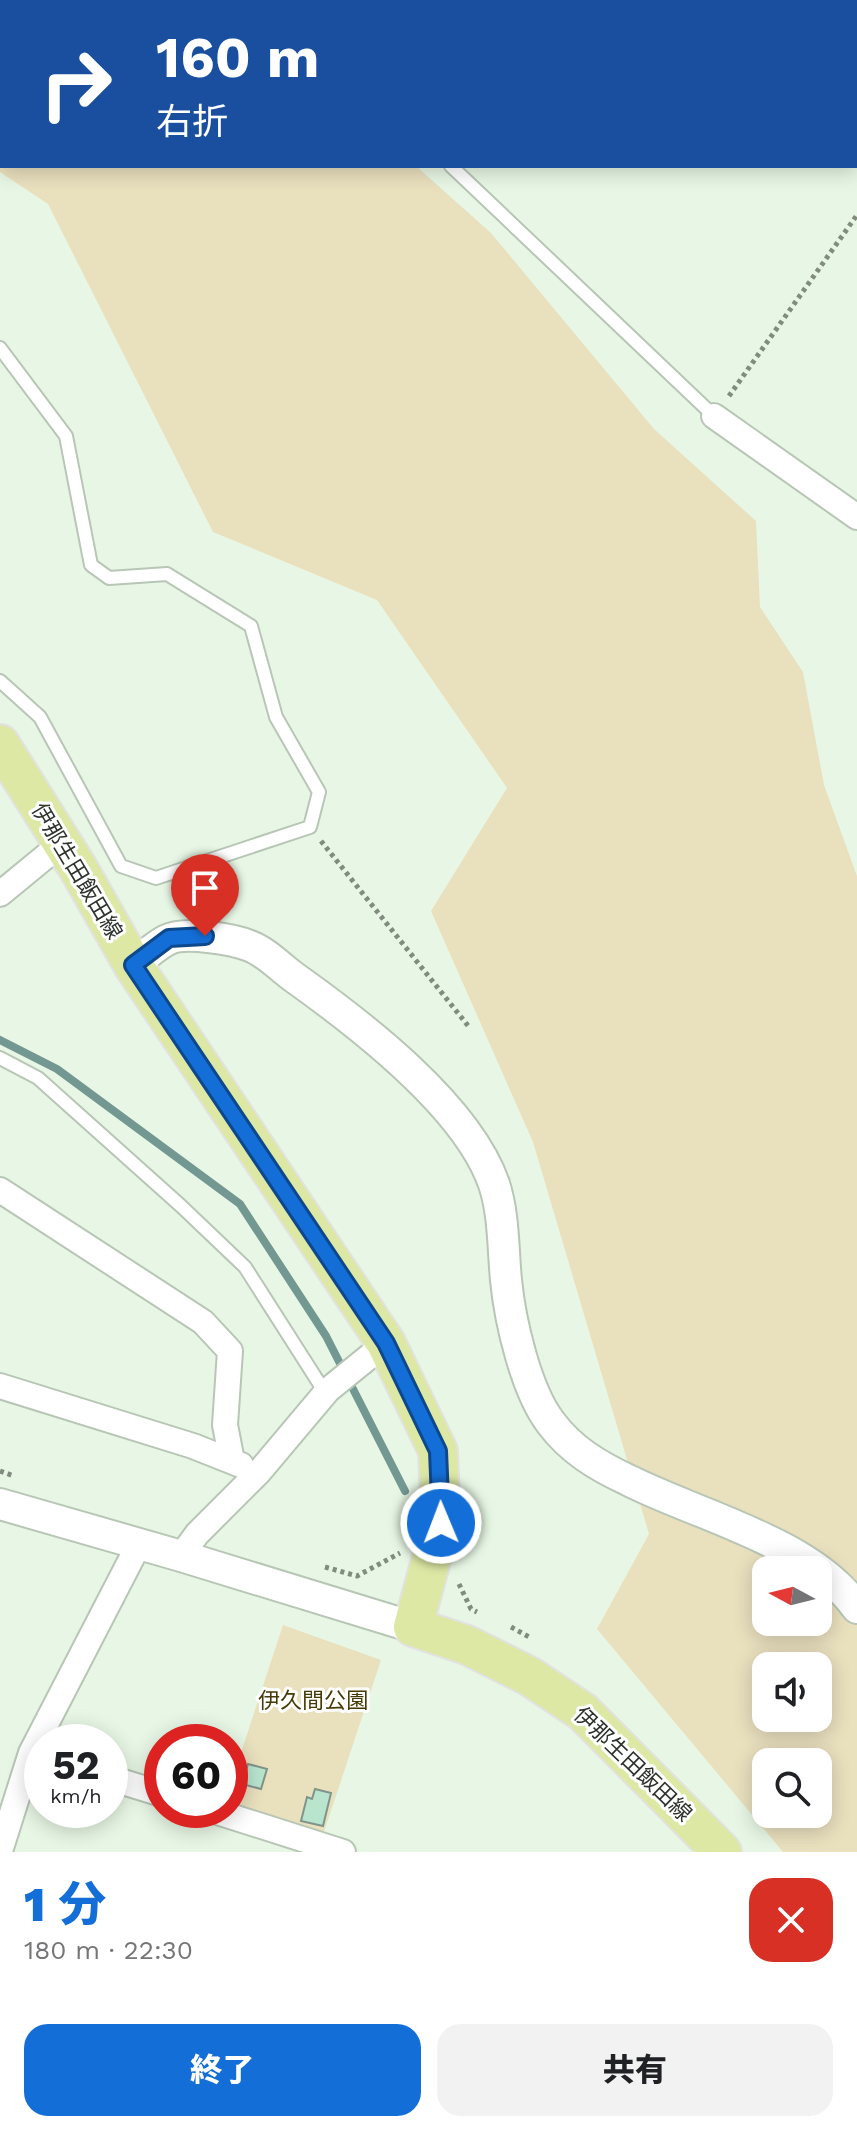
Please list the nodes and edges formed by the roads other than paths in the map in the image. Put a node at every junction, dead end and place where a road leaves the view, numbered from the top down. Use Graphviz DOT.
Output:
graph roads {
  1 [pos="453,168"];
  2 [pos="0,348"];
  3 [pos="714,416"];
  4 [pos="857,517"];
  5 [pos="0,681"];
  6 [pos="0,744"];
  7 [pos="62,843"];
  8 [pos="0,894"];
  9 [pos="133,965"];
  10 [pos="0,1058"];
  11 [pos="0,1190"];
  12 [pos="372,1354"];
  13 [pos="0,1386"];
  14 [pos="327,1392"];
  15 [pos="232,1461"];
  16 [pos="259,1472"];
  17 [pos="0,1504"];
  18 [pos="138,1546"];
  19 [pos="181,1556"];
  20 [pos="857,1608"];
  21 [pos="413,1627"];
  22 [pos="52,1724"];
  23 [pos="24,1788"];
  24 [pos="248,1822"];
  25 [pos="0,1851"];
  26 [pos="343,1852"];
  27 [pos="722,1852"];
  1 -- 3 [label="lane"];
  2 -- 5 [label="lane"];
  3 -- 4 [label="street"];
  6 -- 7 [label="main road, 伊那生田飯田線"];
  7 -- 8 [label="street"];
  7 -- 9 [label="main road, 伊那生田飯田線"];
  9 -- 12 [label="main road, 伊那生田飯田線"];
  9 -- 20 [label="street"];
  10 -- 14 [label="lane"];
  11 -- 15 [label="street"];
  12 -- 14 [label="street"];
  12 -- 21 [label="main road, 伊那生田飯田線"];
  13 -- 15 [label="street"];
  14 -- 16 [label="street"];
  15 -- 16 [label="street"];
  16 -- 19 [label="street"];
  17 -- 18 [label="street"];
  18 -- 19 [label="street"];
  18 -- 22 [label="street"];
  19 -- 21 [label="street"];
  21 -- 27 [label="main road, 伊那生田飯田線"];
  23 -- 25 [label="street"];
  24 -- 26 [label="street"];
}
